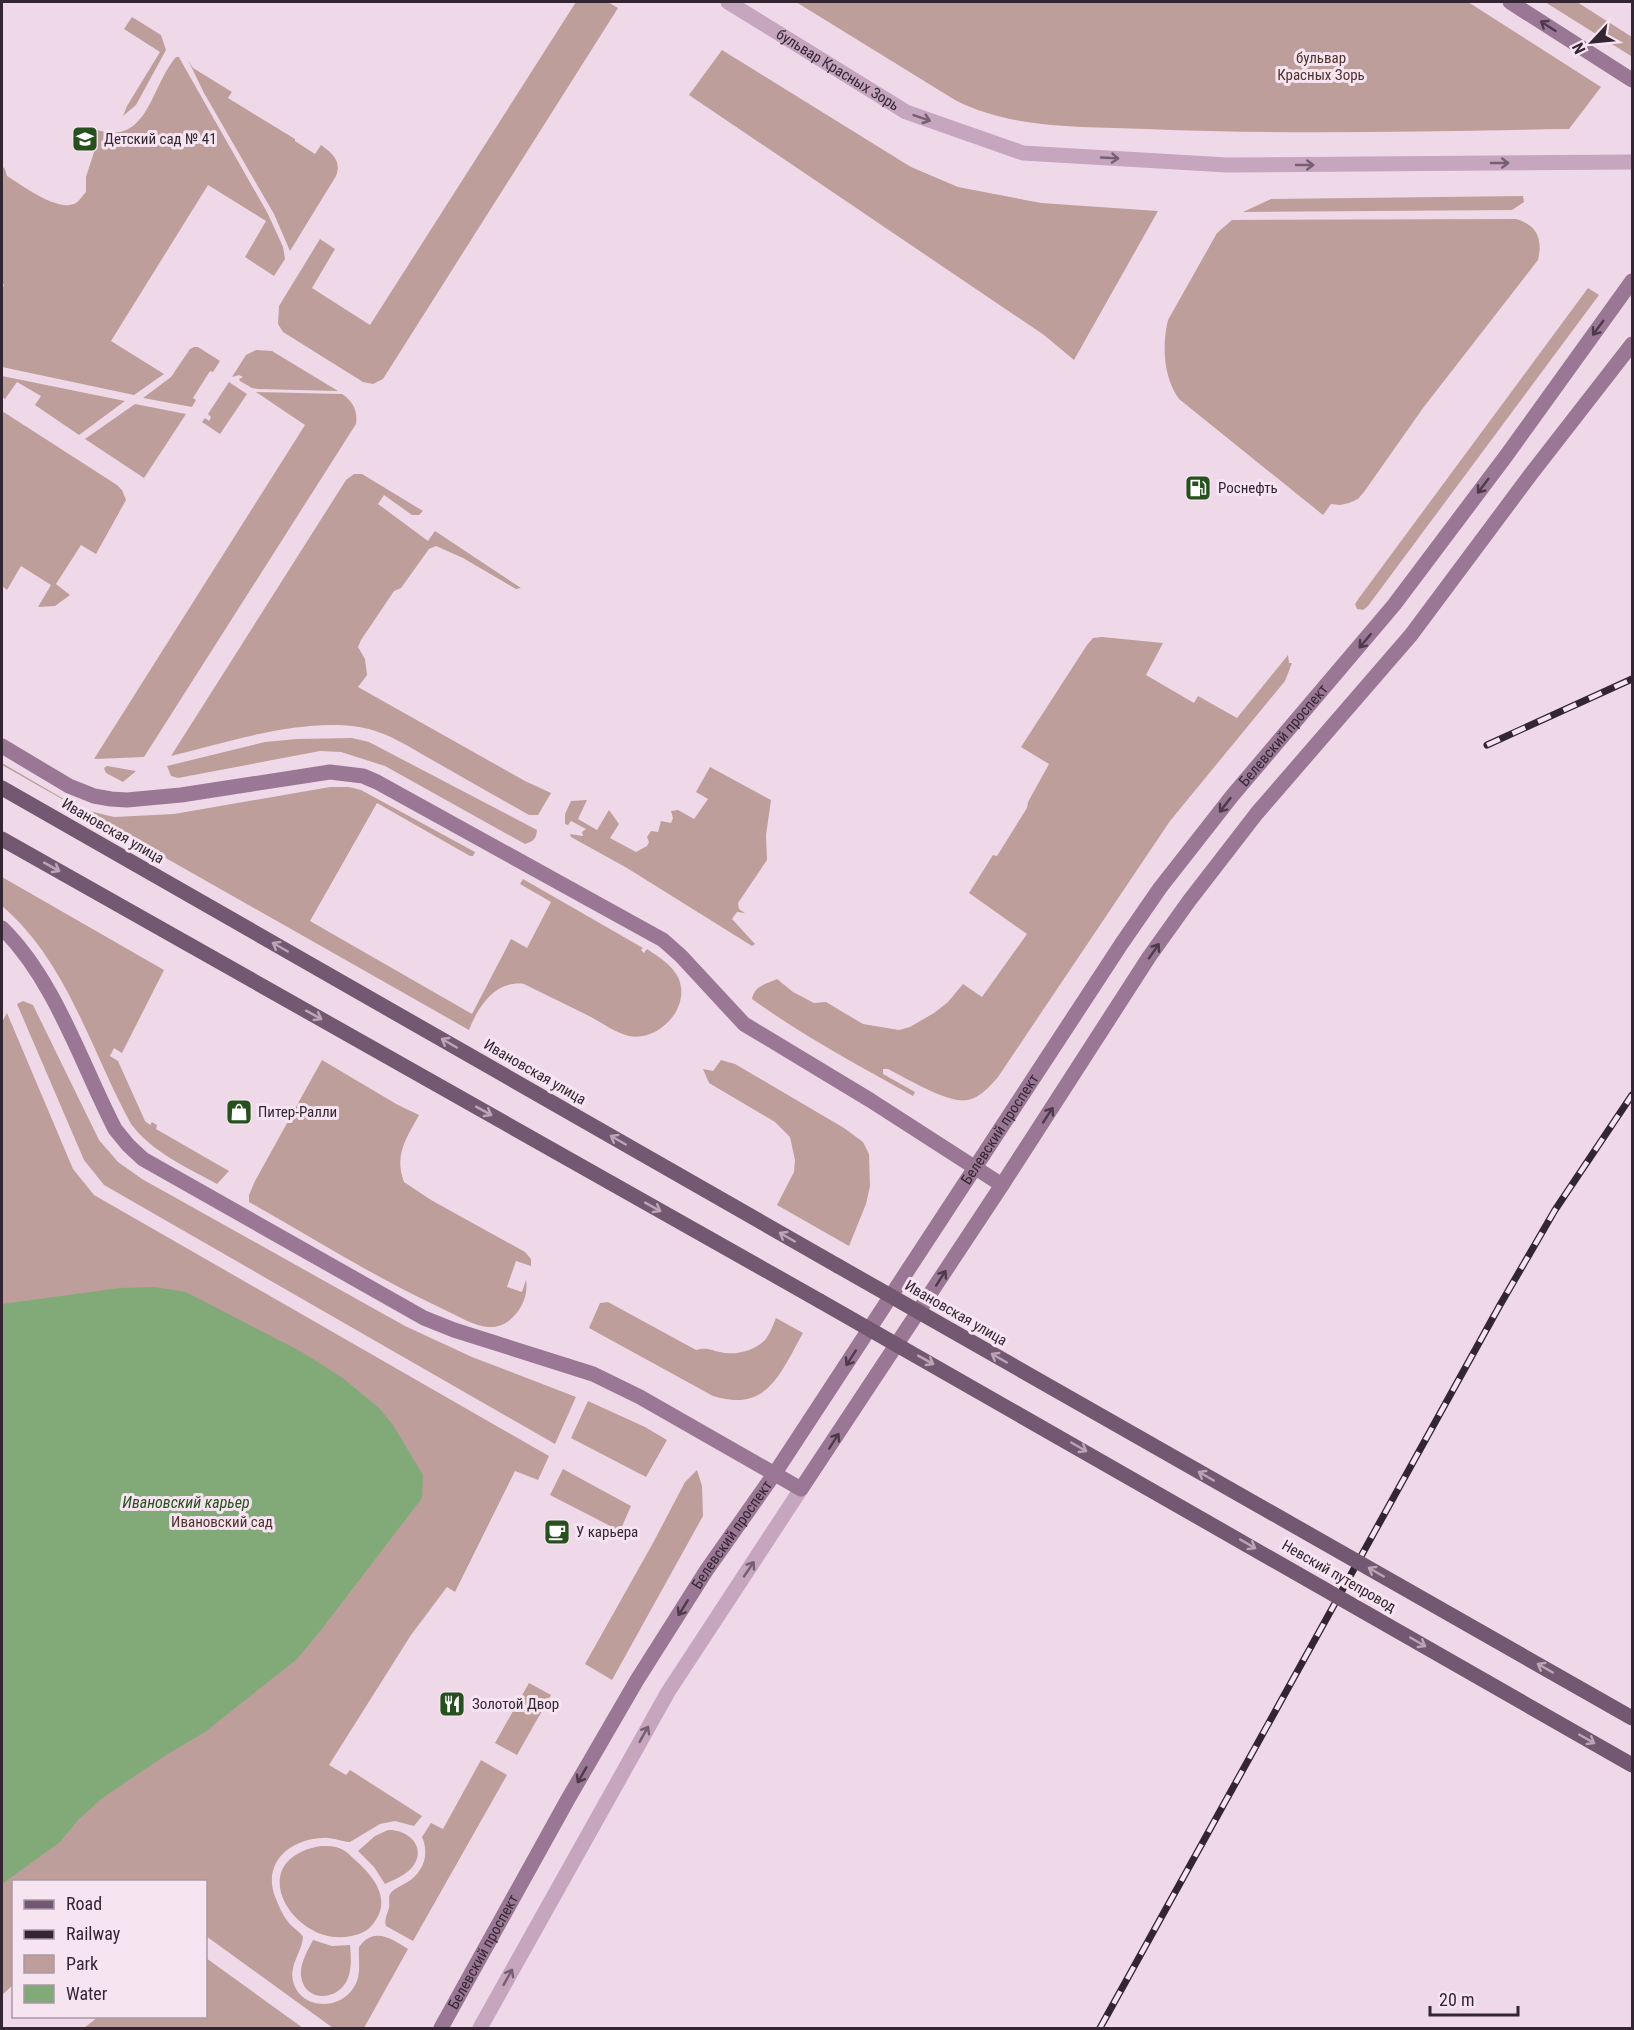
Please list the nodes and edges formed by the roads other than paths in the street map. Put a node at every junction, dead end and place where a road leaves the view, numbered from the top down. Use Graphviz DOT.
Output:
graph roads {
  1 [pos="728,2"];
  2 [pos="1510,2"];
  3 [pos="1632,80"];
  4 [pos="1632,162"];
  5 [pos="1632,281"];
  6 [pos="1632,344"];
  7 [pos="2,746"];
  8 [pos="2,788"];
  9 [pos="2,839"];
  10 [pos="2,928"];
  11 [pos="975,1168"];
  12 [pos="1002,1185"];
  13 [pos="1050,1387"];
  14 [pos="775,1473"];
  15 [pos="801,1489"];
  16 [pos="1632,1718"];
  17 [pos="1632,1765"];
  18 [pos="441,2028"];
  19 [pos="480,2028"];
  1 -- 4 [label="street, бульвар Красных Зорь, one-way"];
  3 -- 2 [label="street, one-way"];
  5 -- 11 [label="street, Белевский проспект, one-way"];
  12 -- 6 [label="street, Белевский проспект, one-way"];
  7 -- 11 [label="street, Ивановская улица"];
  13 -- 8 [label="main road, Ивановская улица, one-way, bridge"];
  9 -- 17 [label="main road, Невский путепровод, one-way, bridge"];
  10 -- 14 [label="street"];
  11 -- 12 [label="street, Ивановская улица"];
  11 -- 14 [label="street, Белевский проспект, one-way"];
  15 -- 12 [label="street, Белевский проспект, one-way"];
  16 -- 13 [label="main road, Невский путепровод, one-way, bridge"];
  14 -- 15 [label="street"];
  14 -- 18 [label="street, Белевский проспект, one-way"];
  19 -- 15 [label="street, Белевский проспект, one-way"];
}
